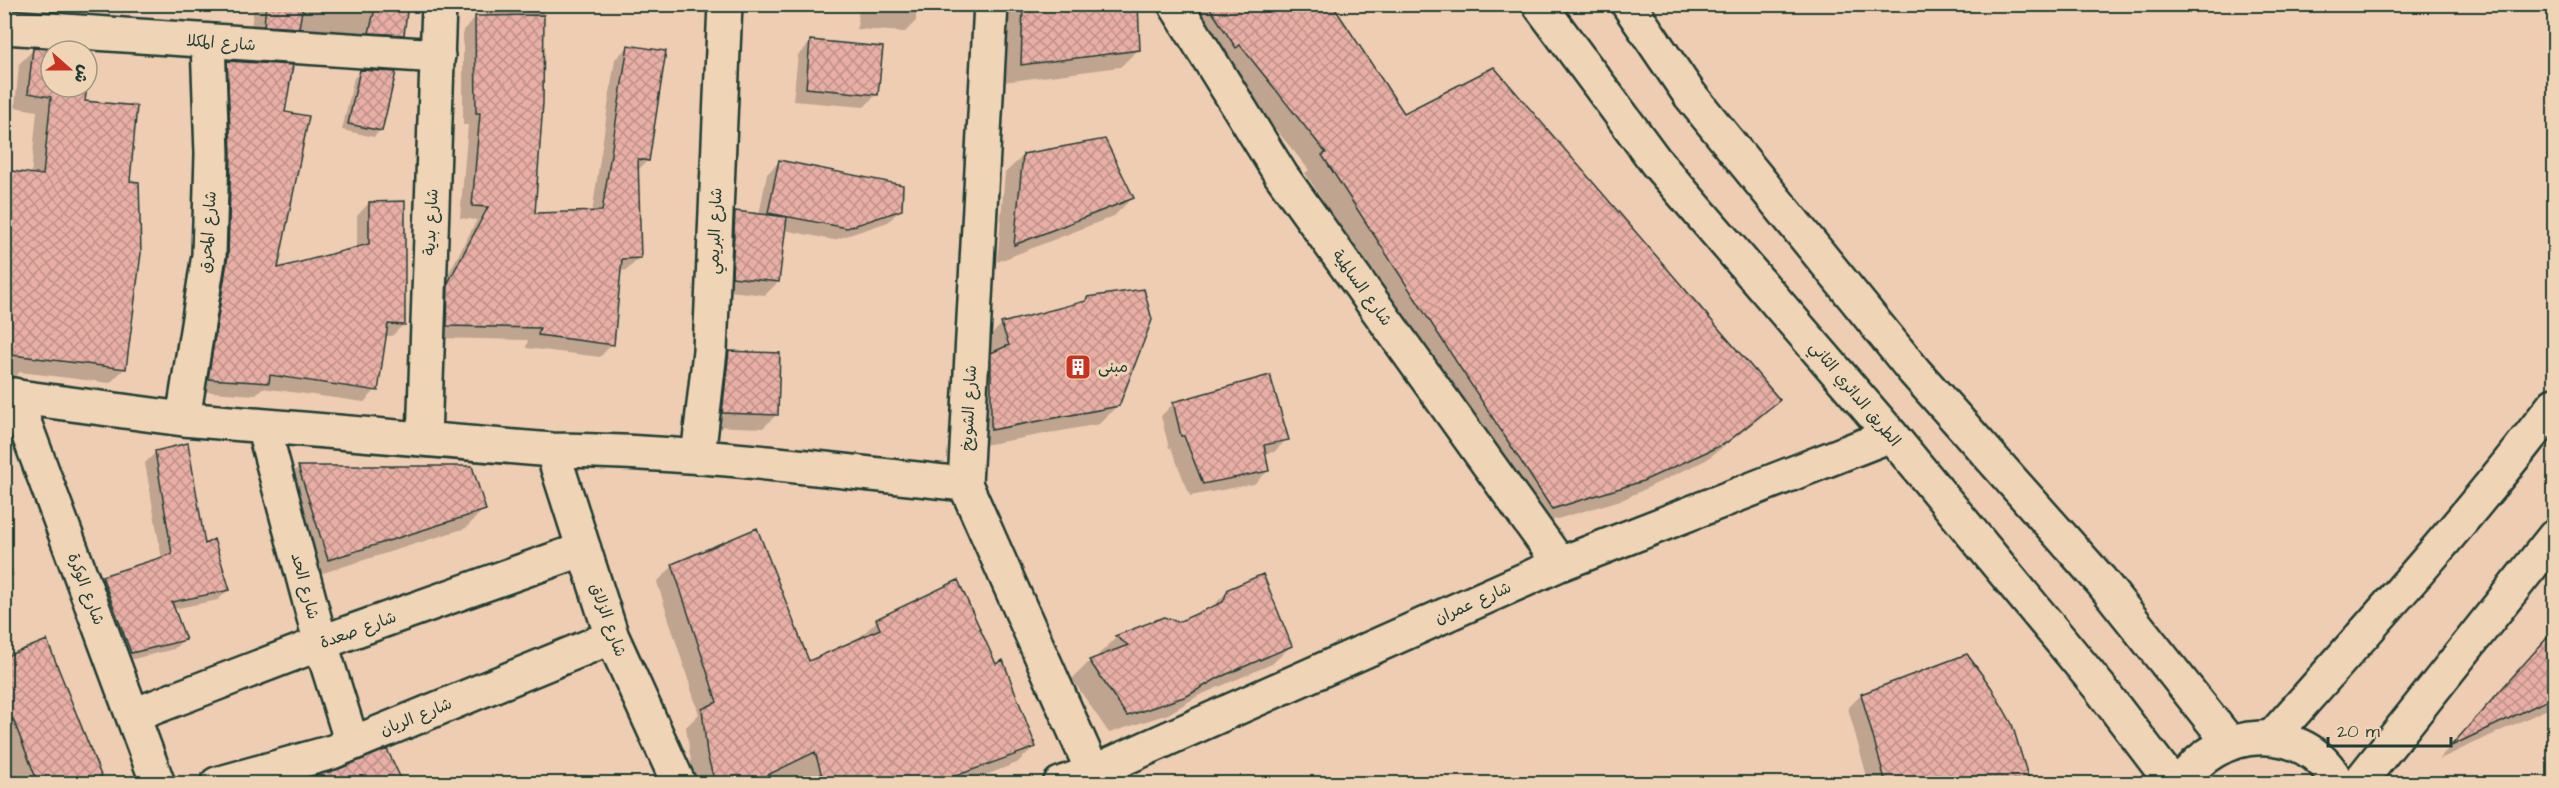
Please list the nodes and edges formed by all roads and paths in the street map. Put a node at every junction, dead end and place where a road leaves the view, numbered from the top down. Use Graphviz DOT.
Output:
graph roads {
  1 [pos="439,4"];
  2 [pos="725,4"];
  3 [pos="991,4"];
  4 [pos="1175,4"];
  5 [pos="1539,4"];
  6 [pos="1628,4"];
  7 [pos="4,27"];
  8 [pos="208,42"];
  9 [pos="438,56"];
  10 [pos="9,395"];
  11 [pos="2554,405"];
  12 [pos="183,419"];
  13 [pos="263,426"];
  14 [pos="1891,435"];
  15 [pos="424,439"];
  16 [pos="552,450"];
  17 [pos="698,457"];
  18 [pos="965,484"];
  19 [pos="2554,537"];
  20 [pos="584,549"];
  21 [pos="1560,564"];
  22 [pos="612,637"];
  23 [pos="321,644"];
  24 [pos="134,715"];
  25 [pos="2272,737"];
  26 [pos="2229,742"];
  27 [pos="352,743"];
  28 [pos="1095,778"];
  29 [pos="158,783"];
  30 [pos="217,783"];
  31 [pos="680,783"];
  32 [pos="1060,783"];
  33 [pos="2173,783"];
  34 [pos="2181,783"];
  35 [pos="2338,783"];
  36 [pos="2358,783"];
  1 -- 9 [label="street, شارع بدية"];
  2 -- 17 [label="street, شارع البريمي"];
  3 -- 18 [label="street, شارع الشويخ"];
  4 -- 21 [label="street, شارع السالمية"];
  5 -- 14 [label="street, الطريق الدائري الثاني"];
  6 -- 26 [label="street"];
  7 -- 8 [label="street, شارع المكلا"];
  8 -- 9 [label="street, شارع المكلا"];
  8 -- 12 [label="street, شارع المحرق"];
  9 -- 15 [label="street, شارع بدية"];
  10 -- 12 [label="street"];
  10 -- 24 [label="street, شارع الوكرة"];
  11 -- 25 [label="street"];
  12 -- 13 [label="street"];
  13 -- 15 [label="street"];
  13 -- 23 [label="street, شارع الحد"];
  14 -- 21 [label="street, شارع عمران"];
  14 -- 33 [label="street, الطريق الدائري الثاني"];
  15 -- 16 [label="street"];
  16 -- 17 [label="street"];
  16 -- 20 [label="street, شارع الزلاق"];
  17 -- 18 [label="street"];
  18 -- 28 [label="street, شارع الشويخ"];
  19 -- 36 [label="street"];
  20 -- 22 [label="street, شارع الزلاق"];
  20 -- 23 [label="street, شارع صعدة"];
  21 -- 28 [label="street, شارع عمران"];
  22 -- 27 [label="street, شارع الريان"];
  22 -- 31 [label="street, شارع الزلاق"];
  23 -- 24 [label="street, شارع صعدة"];
  23 -- 27 [label="street, شارع الحد"];
  24 -- 29 [label="street, شارع الوكرة"];
  25 -- 26 [label="street"];
  25 -- 35 [label="street"];
  26 -- 34 [label="street"];
  27 -- 30 [label="street, شارع الريان"];
  28 -- 32 [label="street, شارع عمران"];
}
